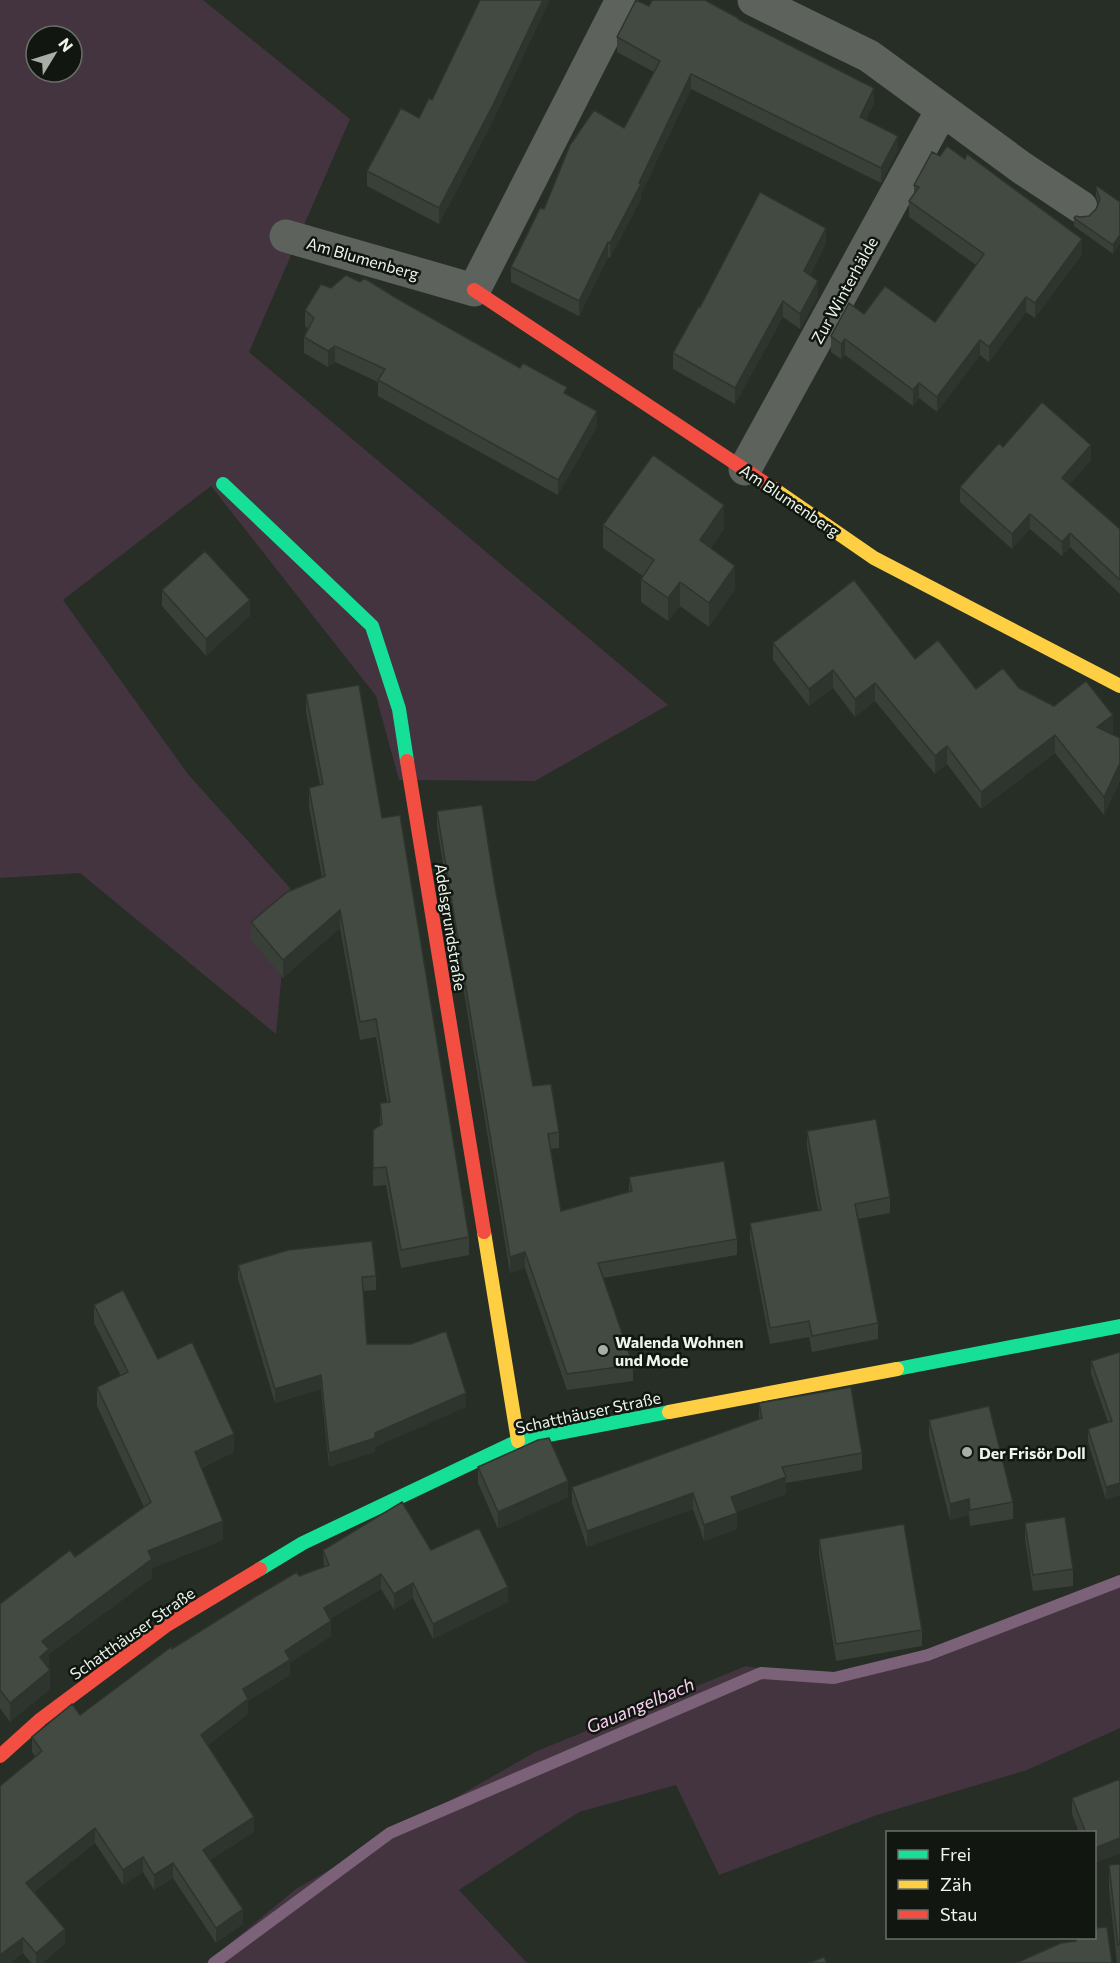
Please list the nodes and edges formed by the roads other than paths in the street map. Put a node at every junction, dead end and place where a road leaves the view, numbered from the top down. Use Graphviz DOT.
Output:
graph roads {
  1 [pos="622,0"];
  2 [pos="754,0"];
  3 [pos="942,110"];
  4 [pos="1081,207"];
  5 [pos="286,236"];
  6 [pos="474,290"];
  7 [pos="745,469"];
  8 [pos="223,484"];
  9 [pos="1120,686"];
  10 [pos="1120,1326"];
  11 [pos="518,1441"];
  12 [pos="0,1756"];
  1 -- 6 [label="street"];
  2 -- 3 [label="street"];
  3 -- 4 [label="street"];
  3 -- 7 [label="street, Zur Winterhälde"];
  5 -- 6 [label="street, Am Blumenberg"];
  6 -- 7 [label="street, Am Blumenberg"];
  7 -- 9 [label="street, Am Blumenberg"];
  8 -- 11 [label="street, Adelsgrundstraße"];
  10 -- 11 [label="street, Schatthäuser Straße"];
  11 -- 12 [label="street, Schatthäuser Straße"];
}
